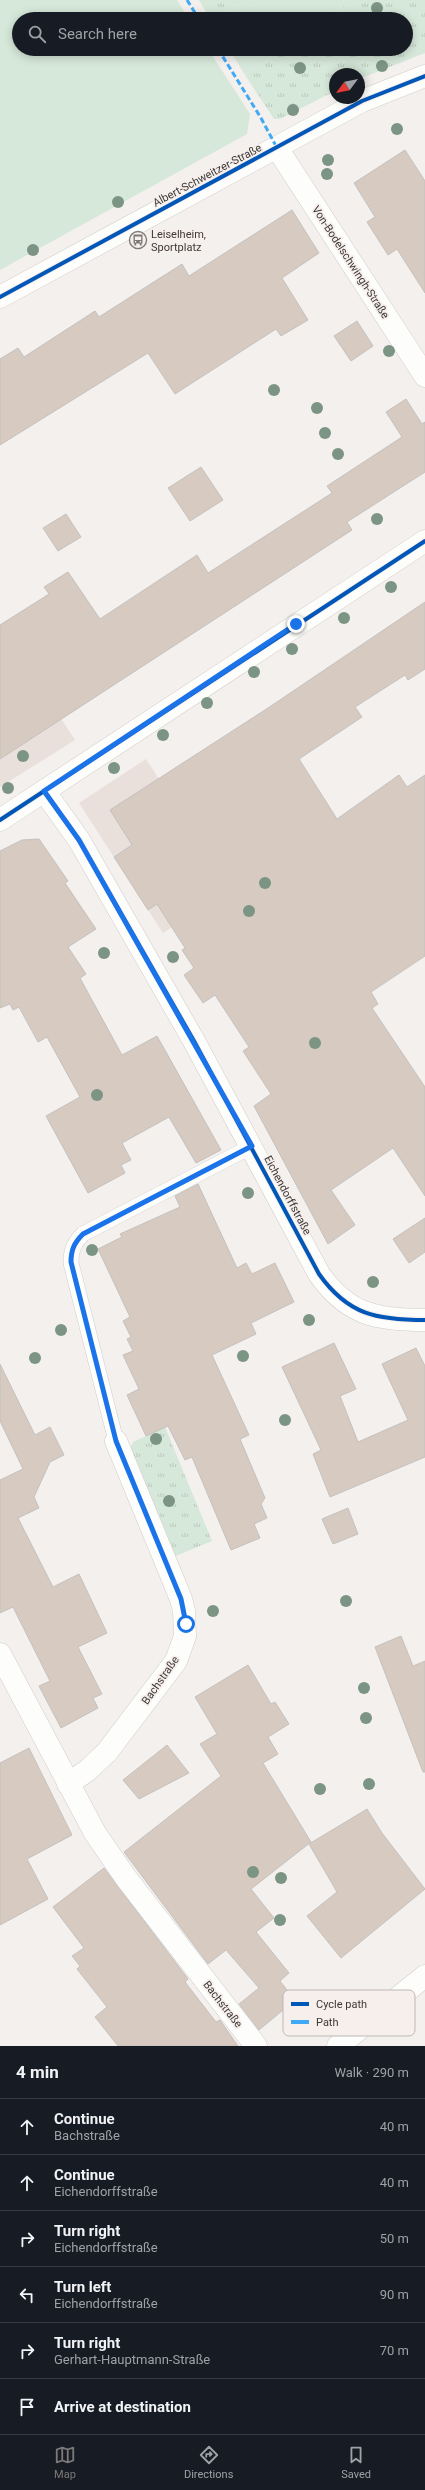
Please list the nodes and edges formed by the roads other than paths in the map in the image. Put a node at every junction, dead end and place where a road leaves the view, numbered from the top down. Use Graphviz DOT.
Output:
graph roads {
  1 [pos="425,76"];
  2 [pos="277,148"];
  3 [pos="0,297"];
  4 [pos="425,376"];
  5 [pos="425,541"];
  6 [pos="44,791"];
  7 [pos="1,818"];
  8 [pos="252,1146"];
  9 [pos="425,1320"];
  10 [pos="116,1441"];
  11 [pos="2,1661"];
  12 [pos="68,1784"];
  13 [pos="425,1976"];
  14 [pos="408,1990"];
  15 [pos="350,2036"];
  16 [pos="256,2046"];
  17 [pos="338,2046"];
  1 -- 2 [label="street, Albert-Schweitzer-Straße"];
  2 -- 3 [label="street, Albert-Schweitzer-Straße"];
  2 -- 4 [label="street, Von-Bodelschwingh-Straße"];
  5 -- 6 [label="street"];
  6 -- 7 [label="street"];
  6 -- 8 [label="street, Eichendorffstraße"];
  8 -- 9 [label="street, Eichendorffstraße"];
  8 -- 10 [label="lane"];
  10 -- 12 [label="street, Bachstraße"];
  11 -- 12 [label="street, Bachstraße"];
  12 -- 16 [label="street, Bachstraße"];
  13 -- 14 [label="street"];
  15 -- 17 [label="street"];
}
